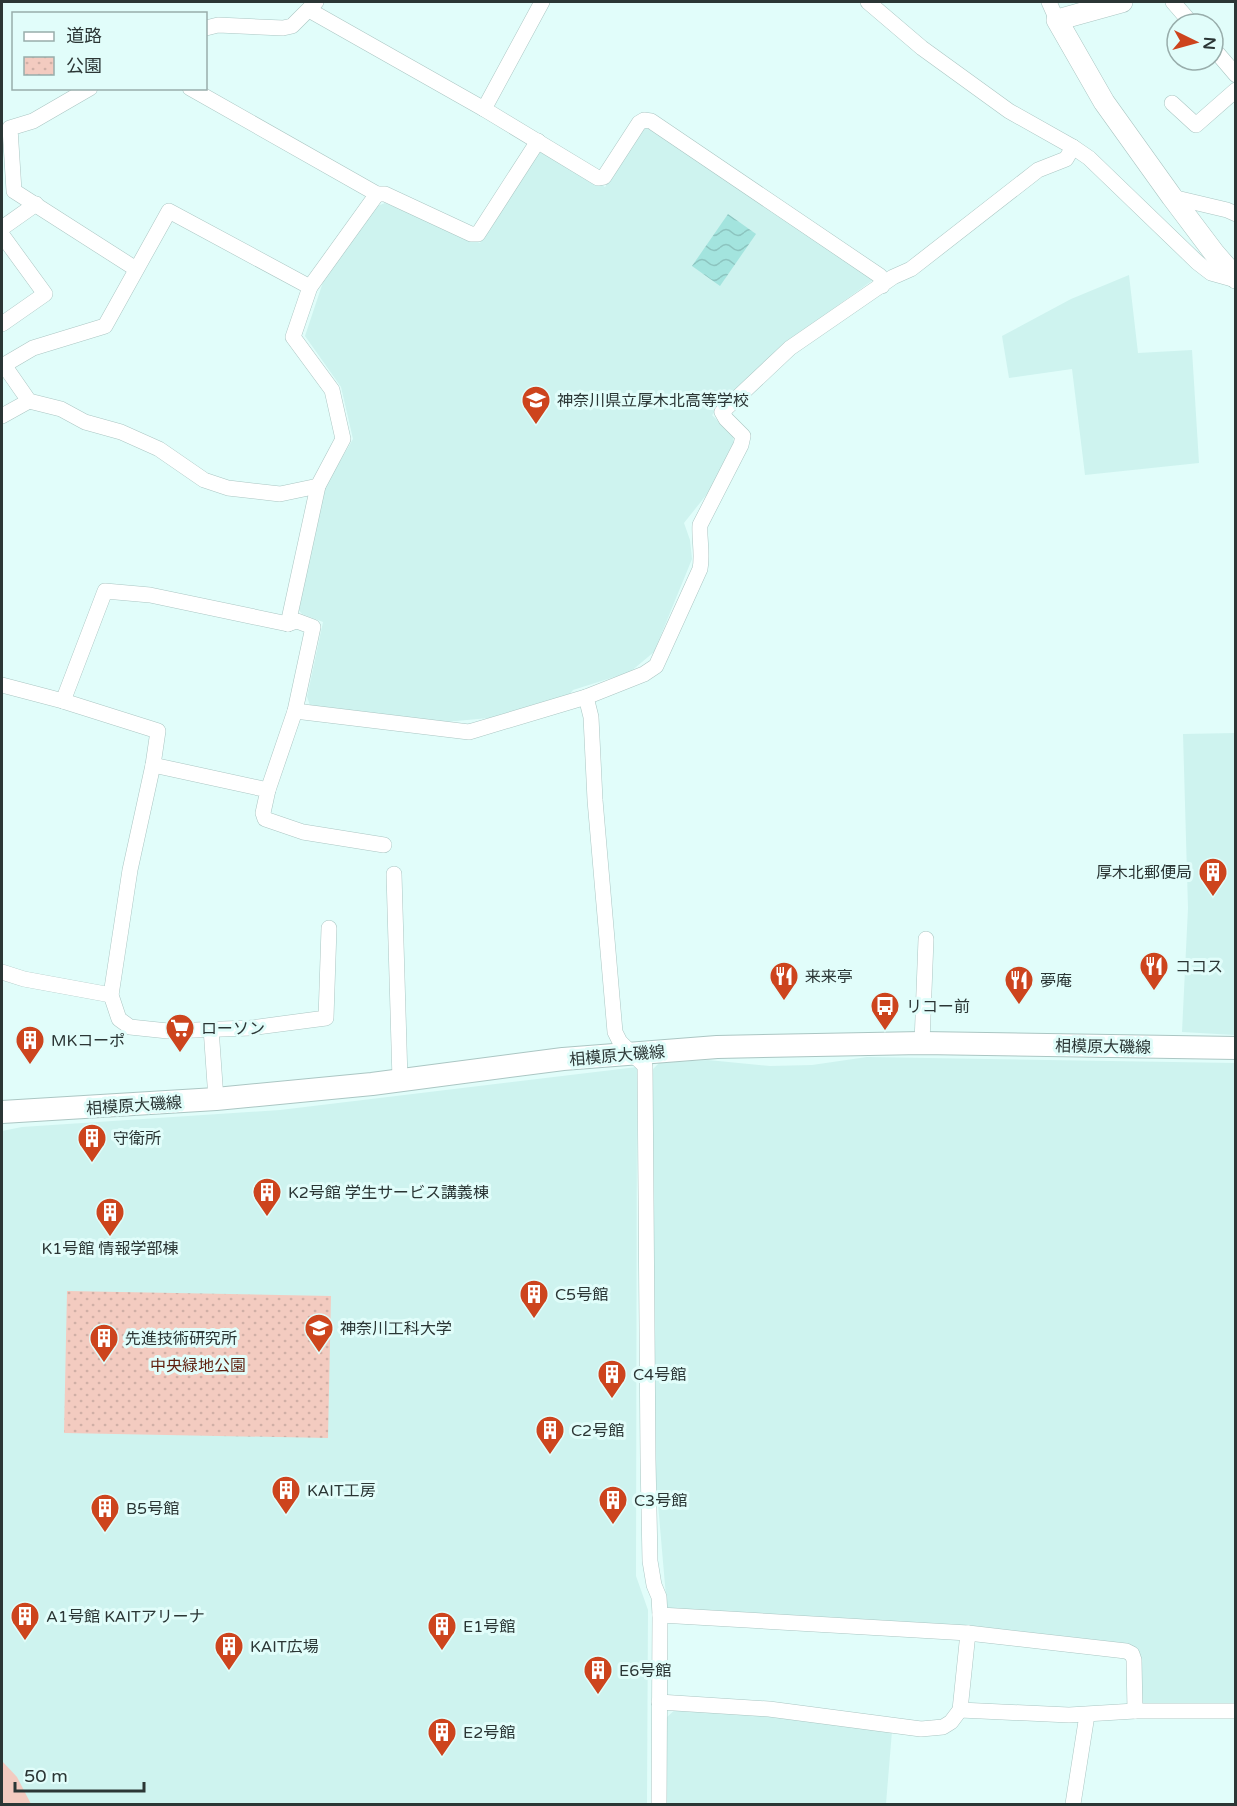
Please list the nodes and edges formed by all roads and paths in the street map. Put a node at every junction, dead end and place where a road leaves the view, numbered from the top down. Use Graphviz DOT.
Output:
graph roads {
  1 [pos="542,2"];
  2 [pos="868,2"];
  3 [pos="1122,2"];
  4 [pos="313,6"];
  5 [pos="1053,11"];
  6 [pos="207,28"];
  7 [pos="1225,62"];
  8 [pos="1236,75"];
  9 [pos="87,90"];
  10 [pos="194,90"];
  11 [pos="1236,90"];
  12 [pos="1172,103"];
  13 [pos="484,109"];
  14 [pos="6,128"];
  15 [pos="538,141"];
  16 [pos="1073,147"];
  17 [pos="377,194"];
  18 [pos="1172,197"];
  19 [pos="36,204"];
  20 [pos="1236,214"];
  21 [pos="2,228"];
  22 [pos="2,236"];
  23 [pos="136,269"];
  24 [pos="1236,279"];
  25 [pos="882,286"];
  26 [pos="310,287"];
  27 [pos="2,324"];
  28 [pos="3,365"];
  29 [pos="29,401"];
  30 [pos="2,416"];
  31 [pos="318,486"];
  32 [pos="288,624"];
  33 [pos="2,685"];
  34 [pos="586,697"];
  35 [pos="63,701"];
  36 [pos="295,711"];
  37 [pos="153,765"];
  38 [pos="268,790"];
  39 [pos="384,845"];
  40 [pos="394,874"];
  41 [pos="329,928"];
  42 [pos="926,939"];
  43 [pos="2,972"];
  44 [pos="111,995"];
  45 [pos="212,1028"];
  46 [pos="922,1043"];
  47 [pos="1236,1048"];
  48 [pos="633,1053"];
  49 [pos="400,1080"];
  50 [pos="216,1099"];
  51 [pos="2,1112"];
  52 [pos="660,1615"];
  53 [pos="968,1633"];
  54 [pos="659,1702"];
  55 [pos="960,1710"];
  56 [pos="1135,1711"];
  57 [pos="1236,1711"];
  58 [pos="1087,1715"];
  59 [pos="660,1804"];
  60 [pos="1073,1804"];
  1 -- 13 [label="street"];
  2 -- 16 [label="street"];
  3 -- 5 [label="street"];
  4 -- 6 [label="street"];
  4 -- 13 [label="street"];
  5 -- 18 [label="street"];
  7 -- 8 [label="street"];
  9 -- 14 [label="street"];
  10 -- 17 [label="street"];
  11 -- 12 [label="street"];
  13 -- 15 [label="street"];
  14 -- 19 [label="street"];
  15 -- 17 [label="street"];
  15 -- 25 [label="street"];
  16 -- 24 [label="street"];
  16 -- 25 [label="street"];
  17 -- 26 [label="street"];
  18 -- 20 [label="street"];
  18 -- 24 [label="street"];
  19 -- 21 [label="street"];
  19 -- 23 [label="street"];
  22 -- 27 [label="street"];
  23 -- 26 [label="street"];
  23 -- 28 [label="street"];
  25 -- 34 [label="street"];
  26 -- 31 [label="street"];
  28 -- 29 [label="street"];
  29 -- 30 [label="street"];
  29 -- 31 [label="street"];
  31 -- 32 [label="street"];
  32 -- 35 [label="street"];
  32 -- 36 [label="street"];
  33 -- 35 [label="street"];
  34 -- 36 [label="street"];
  34 -- 48 [label="street"];
  35 -- 37 [label="street"];
  36 -- 38 [label="street"];
  37 -- 38 [label="street"];
  37 -- 44 [label="street"];
  38 -- 39 [label="street"];
  40 -- 49 [label="street"];
  41 -- 45 [label="street"];
  42 -- 46 [label="street"];
  43 -- 44 [label="street"];
  44 -- 45 [label="street"];
  45 -- 50 [label="street"];
  46 -- 47 [label="main road, 相模原大磯線"];
  46 -- 48 [label="main road, 相模原大磯線"];
  48 -- 49 [label="main road, 相模原大磯線"];
  48 -- 52 [label="street"];
  49 -- 50 [label="main road, 相模原大磯線"];
  50 -- 51 [label="main road, 相模原大磯線"];
  52 -- 53 [label="street"];
  52 -- 54 [label="street"];
  53 -- 55 [label="street"];
  53 -- 56 [label="street"];
  54 -- 55 [label="street"];
  54 -- 59 [label="street"];
  55 -- 58 [label="street"];
  56 -- 57 [label="street"];
  56 -- 58 [label="street"];
  58 -- 60 [label="street"];
}
